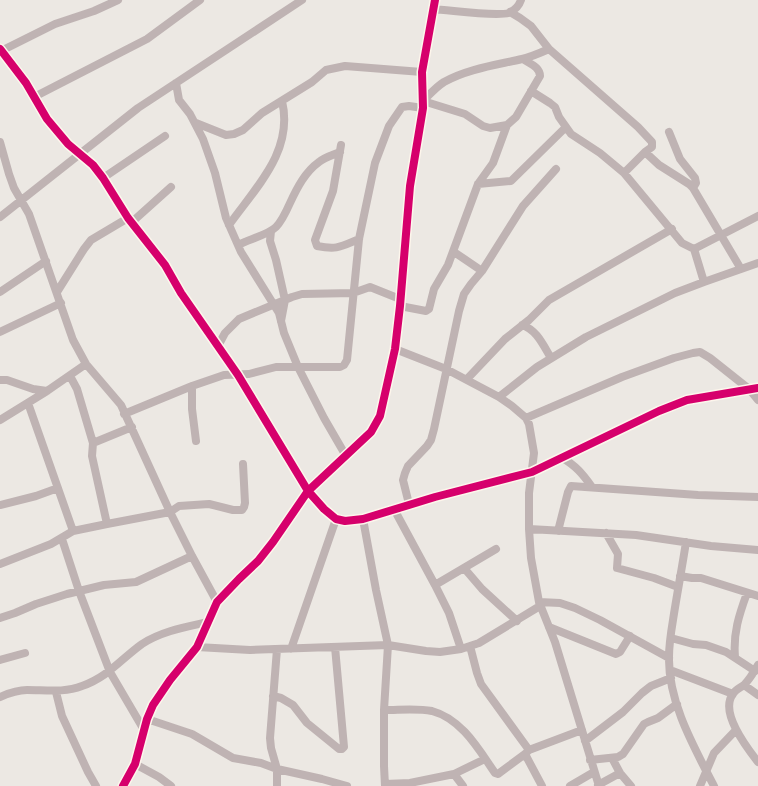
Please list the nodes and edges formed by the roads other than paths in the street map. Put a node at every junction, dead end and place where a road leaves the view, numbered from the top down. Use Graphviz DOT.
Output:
graph roads {
  1 [pos="118,0"];
  2 [pos="200,0"];
  3 [pos="302,0"];
  4 [pos="521,0"];
  5 [pos="434,4"];
  6 [pos="510,12"];
  7 [pos="1,50"];
  8 [pos="549,50"];
  9 [pos="523,59"];
  10 [pos="422,72"];
  11 [pos="176,83"];
  12 [pos="531,91"];
  13 [pos="34,97"];
  14 [pos="282,101"];
  15 [pos="423,105"];
  16 [pos="196,123"];
  17 [pos="507,125"];
  18 [pos="566,127"];
  19 [pos="669,132"];
  20 [pos="165,136"];
  21 [pos="0,142"];
  22 [pos="68,144"];
  23 [pos="645,152"];
  24 [pos="80,153"];
  25 [pos="69,162"];
  26 [pos="556,169"];
  27 [pos="624,173"];
  28 [pos="103,178"];
  29 [pos="478,184"];
  30 [pos="171,187"];
  31 [pos="693,188"];
  32 [pos="21,199"];
  33 [pos="758,216"];
  34 [pos="0,217"];
  35 [pos="130,220"];
  36 [pos="229,225"];
  37 [pos="672,229"];
  38 [pos="271,231"];
  39 [pos="721,235"];
  40 [pos="358,239"];
  41 [pos="238,244"];
  42 [pos="694,249"];
  43 [pos="454,252"];
  44 [pos="46,261"];
  45 [pos="757,265"];
  46 [pos="741,269"];
  47 [pos="482,271"];
  48 [pos="704,282"];
  49 [pos="0,292"];
  50 [pos="57,292"];
  51 [pos="353,293"];
  52 [pos="285,300"];
  53 [pos="400,302"];
  54 [pos="61,303"];
  55 [pos="274,305"];
  56 [pos="281,321"];
  57 [pos="527,324"];
  58 [pos="0,332"];
  59 [pos="218,346"];
  60 [pos="394,349"];
  61 [pos="551,358"];
  62 [pos="86,364"];
  63 [pos="298,367"];
  64 [pos="447,369"];
  65 [pos="238,375"];
  66 [pos="70,376"];
  67 [pos="467,379"];
  68 [pos="0,380"];
  69 [pos="192,386"];
  70 [pos="754,389"];
  71 [pos="47,391"];
  72 [pos="499,397"];
  73 [pos="758,400"];
  74 [pos="28,403"];
  75 [pos="124,414"];
  76 [pos="526,418"];
  77 [pos="0,420"];
  78 [pos="132,428"];
  79 [pos="196,441"];
  80 [pos="93,443"];
  81 [pos="346,456"];
  82 [pos="561,457"];
  83 [pos="243,464"];
  84 [pos="532,472"];
  85 [pos="592,487"];
  86 [pos="58,488"];
  87 [pos="308,491"];
  88 [pos="758,497"];
  89 [pos="409,504"];
  90 [pos="0,505"];
  91 [pos="394,509"];
  92 [pos="170,512"];
  93 [pos="336,519"];
  94 [pos="363,519"];
  95 [pos="107,524"];
  96 [pos="529,529"];
  97 [pos="74,531"];
  98 [pos="558,531"];
  99 [pos="606,533"];
  100 [pos="62,539"];
  101 [pos="686,542"];
  102 [pos="496,549"];
  103 [pos="758,550"];
  104 [pos="192,556"];
  105 [pos="0,564"];
  106 [pos="464,568"];
  107 [pos="680,576"];
  108 [pos="435,585"];
  109 [pos="678,587"];
  110 [pos="79,591"];
  111 [pos="747,593"];
  112 [pos="758,596"];
  113 [pos="217,602"];
  114 [pos="539,604"];
  115 [pos="0,618"];
  116 [pos="517,621"];
  117 [pos="208,622"];
  118 [pos="549,627"];
  119 [pos="630,636"];
  120 [pos="671,638"];
  121 [pos="388,645"];
  122 [pos="197,646"];
  123 [pos="470,646"];
  124 [pos="335,647"];
  125 [pos="277,649"];
  126 [pos="291,649"];
  127 [pos="461,649"];
  128 [pos="25,653"];
  129 [pos="735,657"];
  130 [pos="669,658"];
  131 [pos="0,660"];
  132 [pos="756,668"];
  133 [pos="110,672"];
  134 [pos="671,674"];
  135 [pos="744,685"];
  136 [pos="56,692"];
  137 [pos="733,693"];
  138 [pos="758,695"];
  139 [pos="273,696"];
  140 [pos="0,697"];
  141 [pos="677,704"];
  142 [pos="384,710"];
  143 [pos="147,719"];
  144 [pos="144,730"];
  145 [pos="582,730"];
  146 [pos="736,730"];
  147 [pos="585,741"];
  148 [pos="527,752"];
  149 [pos="612,758"];
  150 [pos="485,759"];
  151 [pos="590,760"];
  152 [pos="758,762"];
  153 [pos="135,764"];
  154 [pos="277,769"];
  155 [pos="707,771"];
  156 [pos="594,772"];
  157 [pos="621,773"];
  158 [pos="454,774"];
  159 [pos="424,783"];
  160 [pos="411,784"];
  161 [pos="385,785"];
  162 [pos="708,785"];
  163 [pos="96,786"];
  164 [pos="123,786"];
  165 [pos="171,786"];
  166 [pos="277,786"];
  167 [pos="347,786"];
  168 [pos="463,786"];
  169 [pos="542,786"];
  170 [pos="570,786"];
  171 [pos="598,786"];
  172 [pos="631,786"];
  1 -- 7 [label="street"];
  2 -- 13 [label="street"];
  3 -- 11 [label="street"];
  4 -- 6 [label="street"];
  5 -- 6 [label="street"];
  5 -- 10 [label="street"];
  6 -- 8 [label="street"];
  7 -- 13 [label="street"];
  8 -- 9 [label="street"];
  8 -- 23 [label="street"];
  9 -- 12 [label="street"];
  9 -- 15 [label="street"];
  10 -- 14 [label="street"];
  10 -- 15 [label="street"];
  11 -- 16 [label="street"];
  11 -- 24 [label="street"];
  12 -- 17 [label="street"];
  12 -- 18 [label="street"];
  13 -- 22 [label="street"];
  14 -- 16 [label="street"];
  14 -- 36 [label="street"];
  15 -- 17 [label="street"];
  15 -- 40 [label="street"];
  15 -- 53 [label="street"];
  16 -- 36 [label="street"];
  17 -- 29 [label="street"];
  18 -- 27 [label="street"];
  18 -- 29 [label="street"];
  19 -- 31 [label="street"];
  20 -- 28 [label="street"];
  21 -- 32 [label="street"];
  22 -- 24 [label="street"];
  22 -- 25 [label="street"];
  23 -- 27 [label="street"];
  23 -- 31 [label="street"];
  24 -- 25 [label="street"];
  24 -- 28 [label="street"];
  25 -- 32 [label="street"];
  26 -- 47 [label="street"];
  27 -- 37 [label="street"];
  28 -- 35 [label="street"];
  29 -- 43 [label="street"];
  30 -- 35 [label="street"];
  31 -- 39 [label="street"];
  32 -- 34 [label="street"];
  32 -- 44 [label="street"];
  33 -- 39 [label="street"];
  35 -- 50 [label="street"];
  35 -- 59 [label="street"];
  36 -- 41 [label="street"];
  37 -- 42 [label="street"];
  37 -- 57 [label="street"];
  38 -- 40 [label="street"];
  38 -- 41 [label="street"];
  38 -- 52 [label="street"];
  39 -- 42 [label="street"];
  39 -- 46 [label="street"];
  40 -- 51 [label="street"];
  41 -- 55 [label="street"];
  42 -- 48 [label="street"];
  43 -- 47 [label="street"];
  43 -- 53 [label="street"];
  44 -- 49 [label="street"];
  44 -- 50 [label="street"];
  45 -- 46 [label="street"];
  46 -- 48 [label="street"];
  47 -- 64 [label="street"];
  48 -- 61 [label="street"];
  50 -- 54 [label="street"];
  51 -- 52 [label="street"];
  51 -- 53 [label="street"];
  51 -- 63 [label="street"];
  52 -- 55 [label="street"];
  52 -- 56 [label="street"];
  53 -- 60 [label="street"];
  54 -- 58 [label="street"];
  54 -- 62 [label="street"];
  55 -- 56 [label="street"];
  55 -- 59 [label="street"];
  56 -- 63 [label="street"];
  57 -- 61 [label="street"];
  57 -- 67 [label="street"];
  59 -- 65 [label="street"];
  60 -- 64 [label="street"];
  60 -- 81 [label="street"];
  61 -- 72 [label="street"];
  62 -- 66 [label="street"];
  62 -- 75 [label="street"];
  63 -- 65 [label="street"];
  63 -- 81 [label="street"];
  64 -- 67 [label="street"];
  64 -- 89 [label="street"];
  65 -- 69 [label="street"];
  65 -- 87 [label="street"];
  66 -- 71 [label="street"];
  66 -- 80 [label="street"];
  67 -- 72 [label="street"];
  68 -- 71 [label="street"];
  69 -- 75 [label="street"];
  69 -- 79 [label="street"];
  70 -- 73 [label="street"];
  70 -- 76 [label="street"];
  70 -- 82 [label="street"];
  71 -- 74 [label="street"];
  72 -- 76 [label="street"];
  74 -- 77 [label="street"];
  74 -- 86 [label="street"];
  75 -- 78 [label="street"];
  76 -- 84 [label="street"];
  78 -- 80 [label="street"];
  78 -- 92 [label="street"];
  80 -- 95 [label="street"];
  81 -- 87 [label="street"];
  82 -- 84 [label="street"];
  82 -- 85 [label="street"];
  83 -- 92 [label="street"];
  84 -- 89 [label="street"];
  84 -- 96 [label="street"];
  85 -- 88 [label="street"];
  85 -- 98 [label="street"];
  86 -- 90 [label="street"];
  86 -- 97 [label="street"];
  87 -- 93 [label="street"];
  87 -- 113 [label="street"];
  89 -- 91 [label="street"];
  91 -- 94 [label="street"];
  91 -- 108 [label="street"];
  92 -- 95 [label="street"];
  92 -- 104 [label="street"];
  93 -- 94 [label="street"];
  93 -- 126 [label="street"];
  94 -- 121 [label="street"];
  95 -- 97 [label="street"];
  96 -- 98 [label="street"];
  96 -- 114 [label="street"];
  97 -- 100 [label="street"];
  98 -- 99 [label="street"];
  99 -- 101 [label="street"];
  99 -- 109 [label="street"];
  100 -- 105 [label="street"];
  100 -- 110 [label="street"];
  101 -- 103 [label="street"];
  101 -- 107 [label="street"];
  102 -- 106 [label="street"];
  104 -- 110 [label="street"];
  104 -- 113 [label="street"];
  106 -- 108 [label="street"];
  106 -- 116 [label="street"];
  107 -- 109 [label="street"];
  107 -- 111 [label="street"];
  108 -- 127 [label="street"];
  109 -- 120 [label="street"];
  110 -- 115 [label="street"];
  110 -- 133 [label="street"];
  111 -- 112 [label="street"];
  111 -- 129 [label="street"];
  113 -- 117 [label="street"];
  114 -- 116 [label="street"];
  114 -- 118 [label="street"];
  114 -- 119 [label="street"];
  116 -- 123 [label="street"];
  117 -- 122 [label="street"];
  117 -- 133 [label="street"];
  118 -- 119 [label="street"];
  118 -- 145 [label="street"];
  119 -- 130 [label="street"];
  120 -- 129 [label="street"];
  120 -- 130 [label="street"];
  121 -- 124 [label="street"];
  121 -- 127 [label="street"];
  121 -- 142 [label="street"];
  122 -- 125 [label="street"];
  122 -- 143 [label="street"];
  123 -- 127 [label="street"];
  123 -- 148 [label="street"];
  124 -- 126 [label="street"];
  124 -- 139 [label="street"];
  125 -- 126 [label="street"];
  125 -- 139 [label="street"];
  128 -- 131 [label="street"];
  129 -- 132 [label="street"];
  130 -- 134 [label="street"];
  132 -- 135 [label="street"];
  133 -- 136 [label="street"];
  133 -- 144 [label="street"];
  134 -- 137 [label="street"];
  134 -- 141 [label="street"];
  134 -- 147 [label="street"];
  135 -- 137 [label="street"];
  135 -- 138 [label="street"];
  136 -- 140 [label="street"];
  136 -- 163 [label="street"];
  137 -- 146 [label="street"];
  139 -- 154 [label="street"];
  141 -- 149 [label="street"];
  141 -- 155 [label="street"];
  142 -- 150 [label="street"];
  142 -- 161 [label="street"];
  143 -- 144 [label="street"];
  143 -- 154 [label="street"];
  144 -- 153 [label="street"];
  145 -- 147 [label="street"];
  145 -- 148 [label="street"];
  146 -- 152 [label="street"];
  146 -- 155 [label="street"];
  147 -- 151 [label="street"];
  148 -- 150 [label="street"];
  148 -- 169 [label="street"];
  149 -- 151 [label="street"];
  149 -- 157 [label="street"];
  150 -- 158 [label="street"];
  151 -- 156 [label="street"];
  153 -- 164 [label="street"];
  153 -- 165 [label="street"];
  154 -- 166 [label="street"];
  154 -- 167 [label="street"];
  155 -- 162 [label="street"];
  156 -- 170 [label="street"];
  156 -- 171 [label="street"];
  157 -- 171 [label="street"];
  157 -- 172 [label="street"];
  158 -- 159 [label="street"];
  158 -- 168 [label="street"];
  159 -- 160 [label="street"];
  160 -- 161 [label="street"];
}
